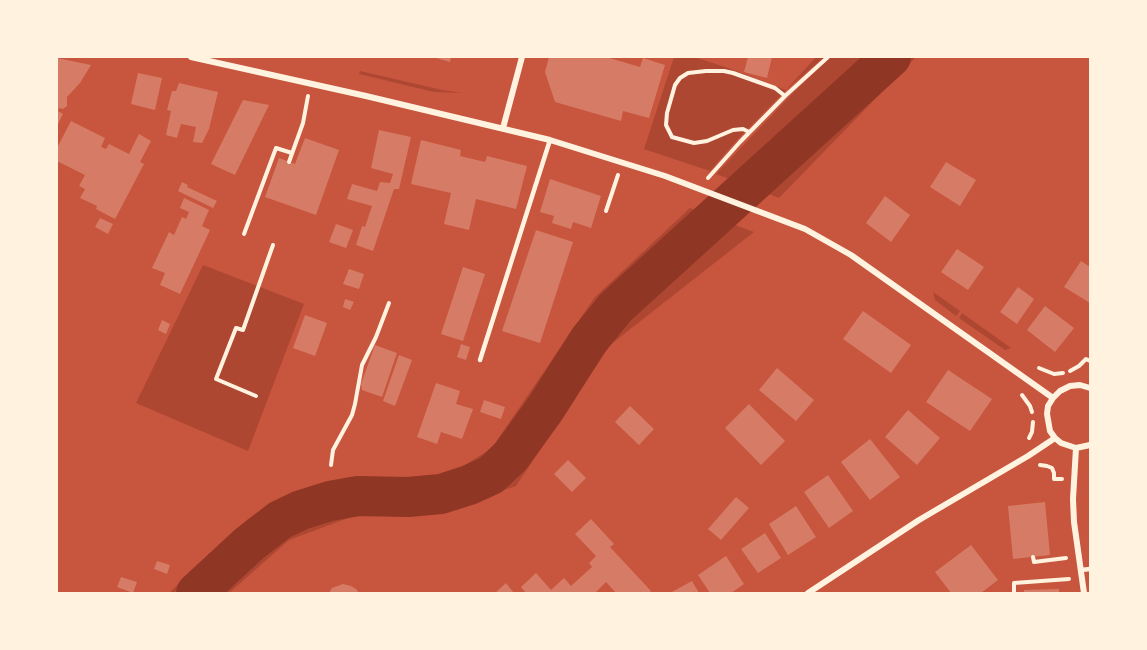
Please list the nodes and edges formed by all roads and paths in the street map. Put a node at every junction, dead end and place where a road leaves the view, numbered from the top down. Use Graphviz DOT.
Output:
graph roads {
  1 [pos="191,57"];
  2 [pos="522,57"];
  3 [pos="828,57"];
  4 [pos="311,83"];
  5 [pos="785,96"];
  6 [pos="503,128"];
  7 [pos="749,132"];
  8 [pos="550,140"];
  9 [pos="292,153"];
  10 [pos="290,162"];
  11 [pos="622,163"];
  12 [pos="704,190"];
  13 [pos="606,211"];
  14 [pos="244,234"];
  15 [pos="273,245"];
  16 [pos="389,303"];
  17 [pos="480,360"];
  18 [pos="1090,387"];
  19 [pos="256,396"];
  20 [pos="1053,398"];
  21 [pos="1055,438"];
  22 [pos="1090,445"];
  23 [pos="1076,448"];
  24 [pos="331,465"];
  25 [pos="1033,556"];
  26 [pos="1079,557"];
  27 [pos="1090,569"];
  28 [pos="1081,574"];
  29 [pos="808,593"];
  30 [pos="1014,593"];
  31 [pos="1084,593"];
  1 -- 4 [label="street"];
  2 -- 6 [label="street"];
  3 -- 5 [label="path"];
  4 -- 6 [label="street"];
  4 -- 9 [label="path"];
  5 -- 7 [label="path"];
  5 -- 7 [label="path"];
  6 -- 8 [label="street"];
  7 -- 12 [label="path"];
  8 -- 11 [label="street"];
  8 -- 17 [label="lane"];
  9 -- 10 [label="path"];
  9 -- 14 [label="path"];
  11 -- 12 [label="street"];
  11 -- 13 [label="path"];
  12 -- 20 [label="street"];
  15 -- 19 [label="path"];
  16 -- 24 [label="path"];
  18 -- 20 [label="street"];
  20 -- 21 [label="street"];
  21 -- 23 [label="street"];
  21 -- 29 [label="street"];
  22 -- 23 [label="street"];
  23 -- 26 [label="street"];
  25 -- 26 [label="path"];
  26 -- 28 [label="street"];
  27 -- 28 [label="lane"];
  28 -- 30 [label="path"];
  28 -- 31 [label="street"];
}
